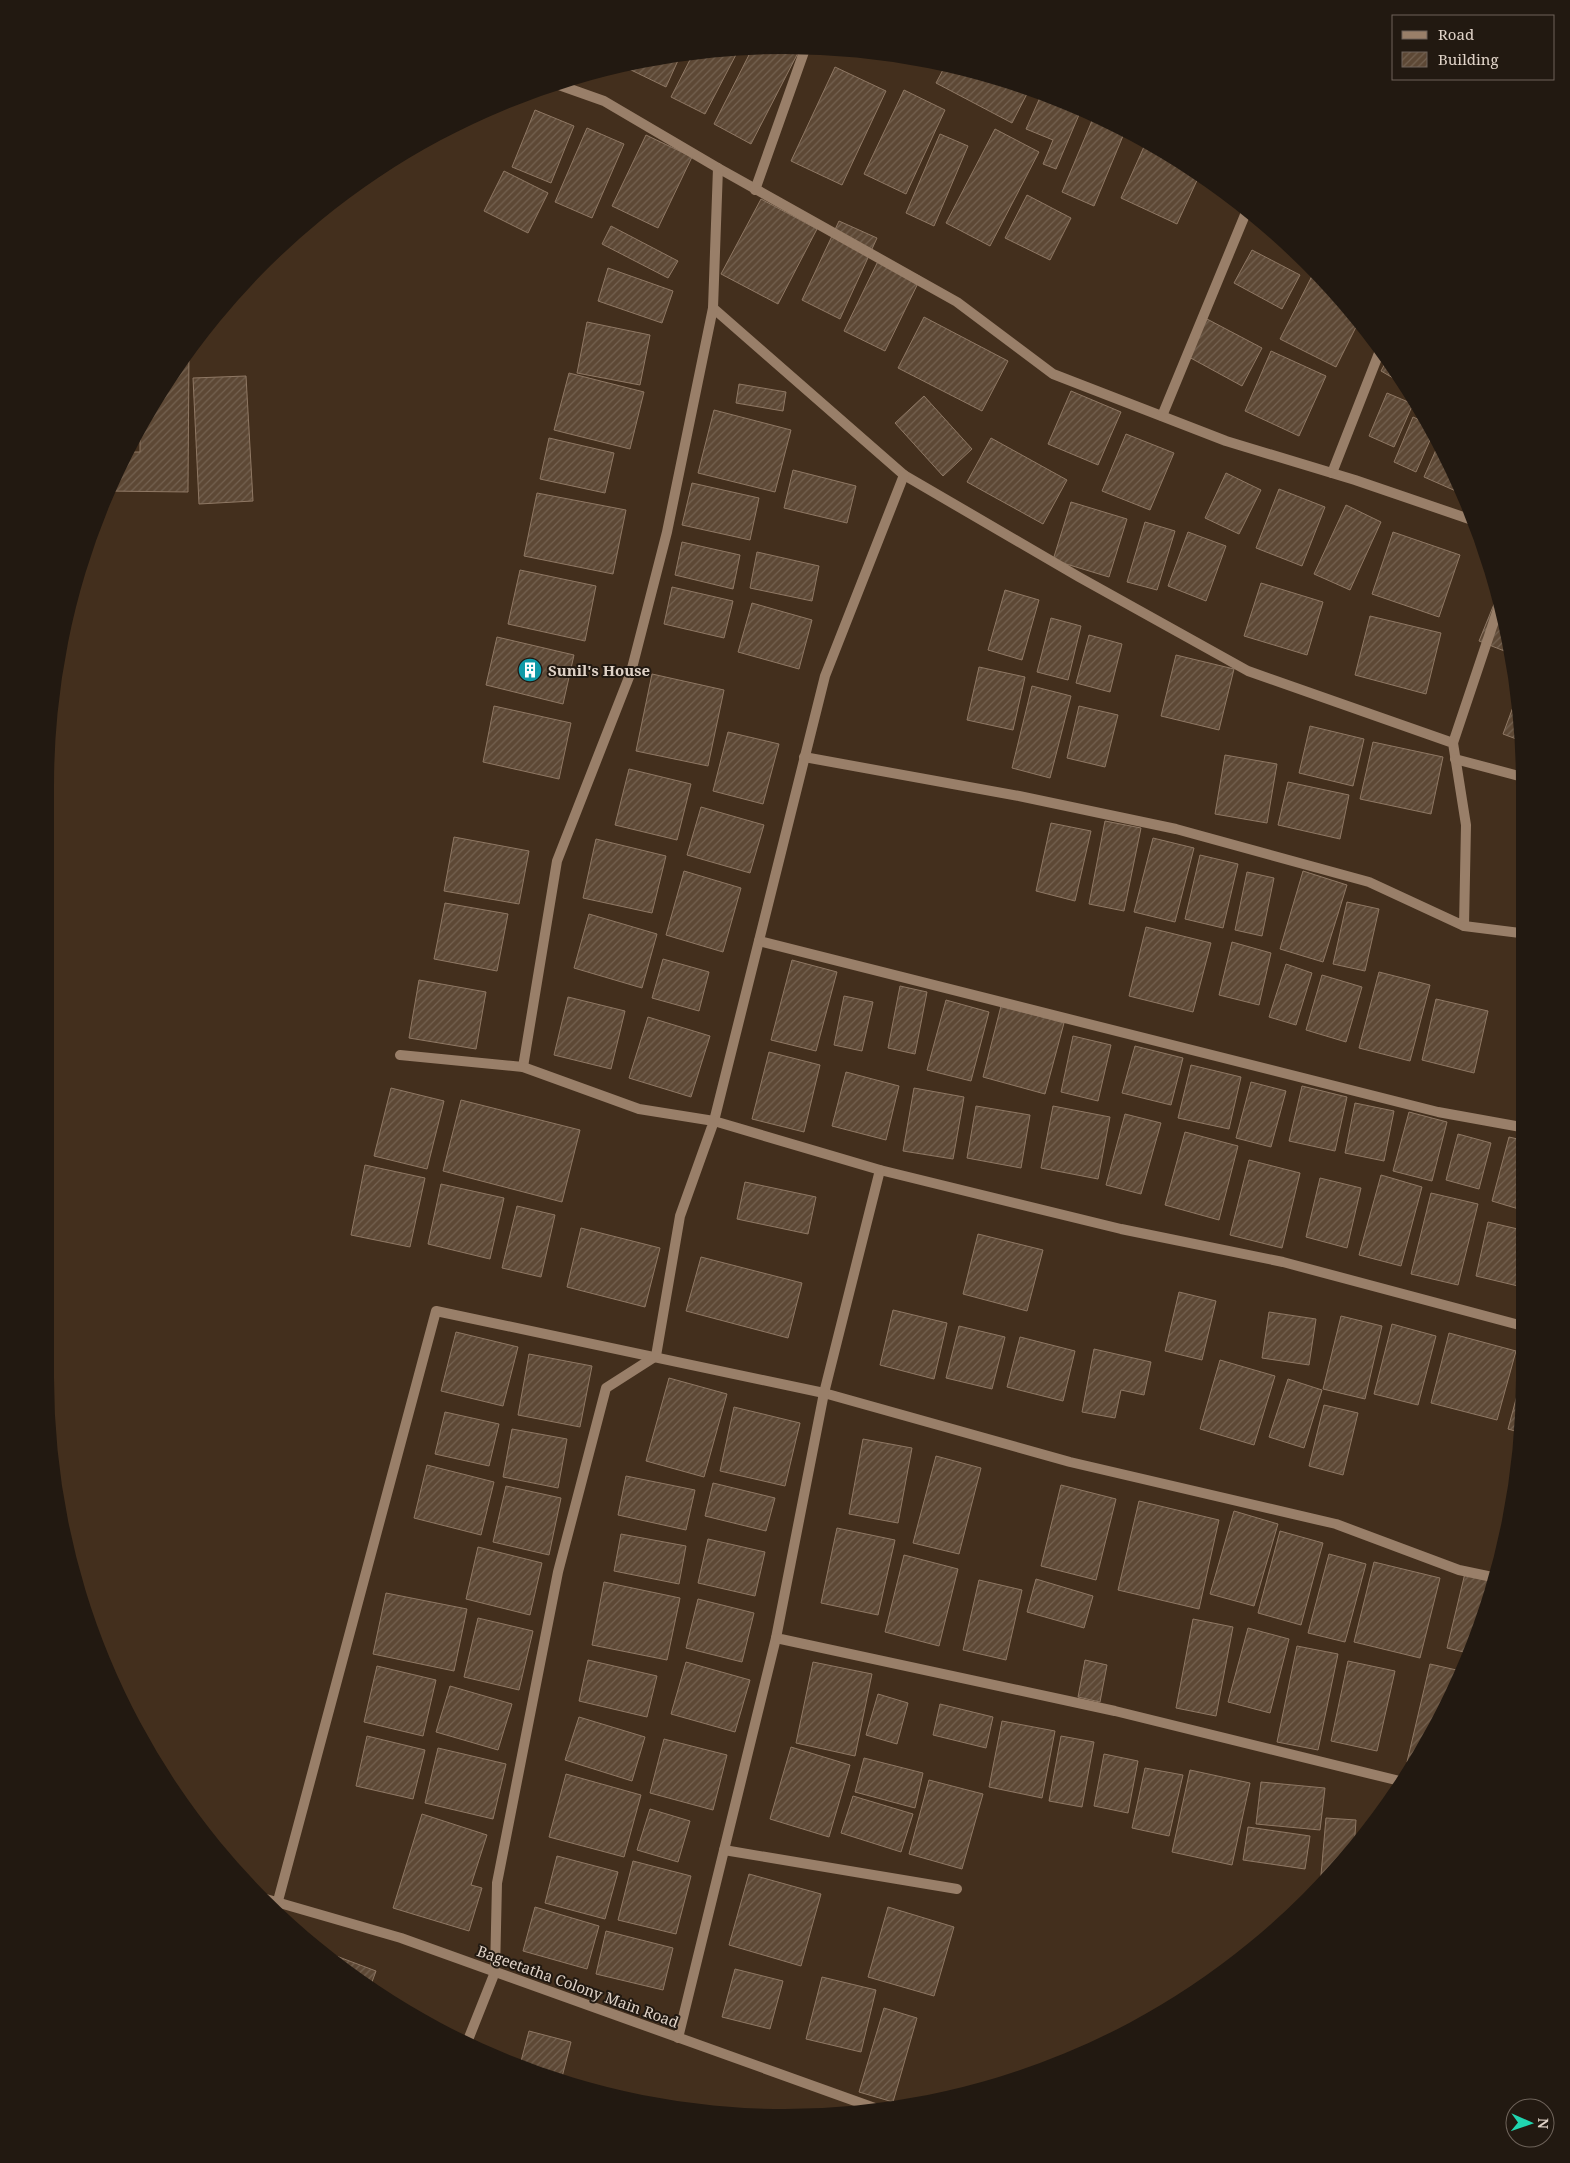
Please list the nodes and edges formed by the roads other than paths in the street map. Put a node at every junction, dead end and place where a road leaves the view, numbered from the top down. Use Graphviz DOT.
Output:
graph roads {
  1 [pos="803,54"];
  2 [pos="567,88"];
  3 [pos="718,168"];
  4 [pos="755,190"];
  5 [pos="1244,217"];
  6 [pos="713,308"];
  7 [pos="1377,357"];
  8 [pos="1162,416"];
  9 [pos="1332,473"];
  10 [pos="904,475"];
  11 [pos="1466,518"];
  12 [pos="1496,616"];
  13 [pos="1453,743"];
  14 [pos="804,757"];
  15 [pos="1455,759"];
  16 [pos="1516,775"];
  17 [pos="1464,926"];
  18 [pos="1516,932"];
  19 [pos="759,941"];
  20 [pos="400,1055"];
  21 [pos="523,1067"];
  22 [pos="714,1121"];
  23 [pos="1516,1126"];
  24 [pos="880,1170"];
  25 [pos="1516,1324"];
  26 [pos="656,1356"];
  27 [pos="824,1393"];
  28 [pos="1488,1576"];
  29 [pos="776,1638"];
  30 [pos="1396,1780"];
  31 [pos="724,1850"];
  32 [pos="957,1889"];
  33 [pos="277,1903"];
  34 [pos="282,1909"];
  35 [pos="495,1972"];
  36 [pos="469,2037"];
  37 [pos="678,2038"];
  38 [pos="865,2105"];
  1 -- 4 [label="street"];
  2 -- 3 [label="street"];
  3 -- 4 [label="street"];
  3 -- 6 [label="street"];
  4 -- 8 [label="street"];
  5 -- 8 [label="street"];
  6 -- 10 [label="street"];
  6 -- 21 [label="street"];
  7 -- 9 [label="street"];
  8 -- 9 [label="street"];
  9 -- 11 [label="street"];
  10 -- 13 [label="street"];
  10 -- 14 [label="street"];
  12 -- 13 [label="street"];
  13 -- 15 [label="street"];
  14 -- 17 [label="street"];
  14 -- 19 [label="street"];
  15 -- 16 [label="street"];
  15 -- 17 [label="street"];
  17 -- 18 [label="street"];
  19 -- 22 [label="street"];
  19 -- 23 [label="street"];
  20 -- 21 [label="street"];
  21 -- 22 [label="street"];
  22 -- 24 [label="street"];
  22 -- 26 [label="street"];
  24 -- 25 [label="street"];
  24 -- 27 [label="street"];
  26 -- 27 [label="street"];
  26 -- 33 [label="street"];
  26 -- 35 [label="street"];
  27 -- 28 [label="street"];
  27 -- 29 [label="street"];
  29 -- 30 [label="street"];
  29 -- 31 [label="street"];
  31 -- 32 [label="street"];
  31 -- 37 [label="street"];
  34 -- 35 [label="street, Bageetatha Colony Main Road"];
  35 -- 36 [label="street"];
  35 -- 37 [label="street, Bageetatha Colony Main Road"];
  37 -- 38 [label="street, Bageetatha Colony Main Road"];
}
